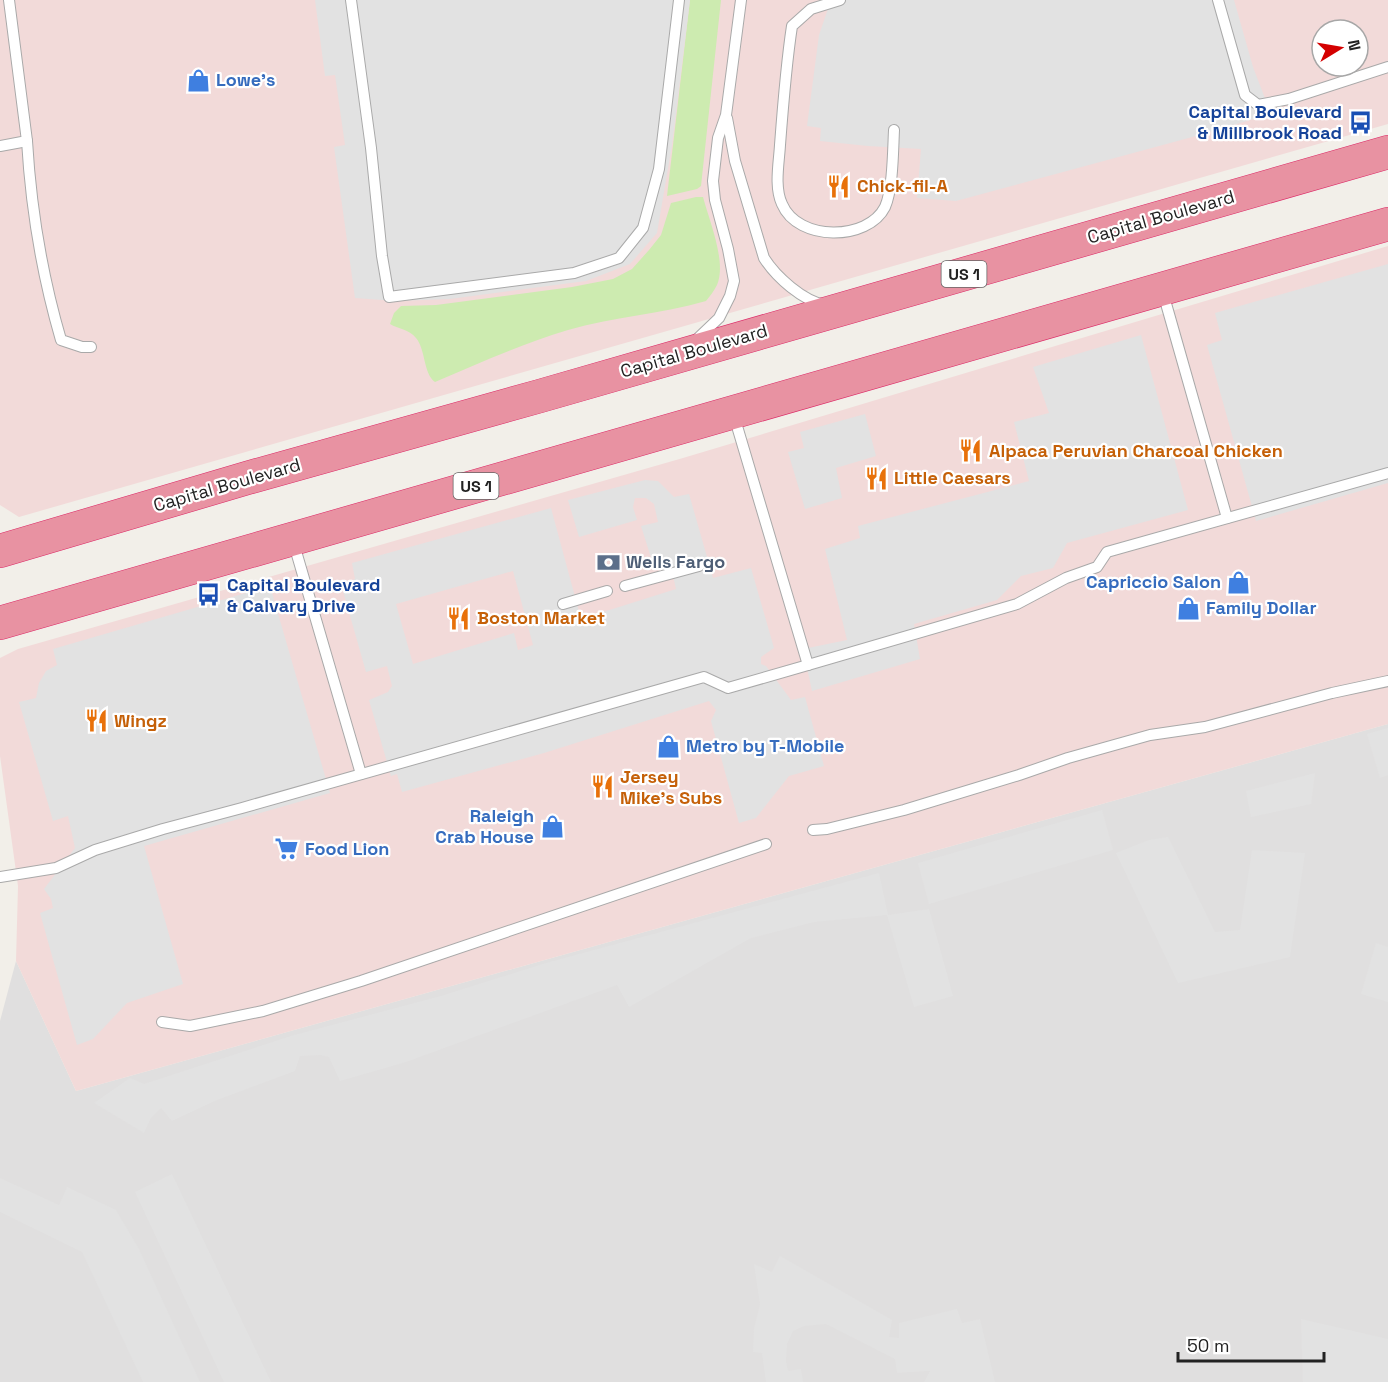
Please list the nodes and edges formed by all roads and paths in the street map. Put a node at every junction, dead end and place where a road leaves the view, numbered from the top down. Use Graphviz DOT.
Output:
graph roads {
  1 [pos="9,0"];
  2 [pos="351,0"];
  3 [pos="679,0"];
  4 [pos="741,0"];
  5 [pos="840,0"];
  6 [pos="1218,0"];
  7 [pos="1388,67"];
  8 [pos="726,115"];
  9 [pos="894,129"];
  10 [pos="27,141"];
  11 [pos="0,146"];
  12 [pos="1388,152"];
  13 [pos="1388,224"];
  14 [pos="1162,290"];
  15 [pos="846,308"];
  16 [pos="91,346"];
  17 [pos="676,356"];
  18 [pos="734,412"];
  19 [pos="1388,473"];
  20 [pos="1227,518"];
  21 [pos="292,539"];
  22 [pos="0,551"];
  23 [pos="699,566"];
  24 [pos="625,586"];
  25 [pos="607,591"];
  26 [pos="563,604"];
  27 [pos="0,623"];
  28 [pos="808,665"];
  29 [pos="1388,681"];
  30 [pos="361,774"];
  31 [pos="813,830"];
  32 [pos="766,844"];
  33 [pos="0,877"];
  34 [pos="162,1022"];
  1 -- 10 [label="lane"];
  2 -- 3 [label="lane"];
  4 -- 8 [label="lane"];
  5 -- 9 [label="lane"];
  6 -- 7 [label="lane"];
  8 -- 15 [label="lane"];
  8 -- 17 [label="lane"];
  10 -- 11 [label="lane"];
  10 -- 16 [label="lane"];
  12 -- 15 [label="highway, Capital Boulevard / US 1"];
  13 -- 14 [label="highway, US 1"];
  14 -- 18 [label="highway, US 1"];
  14 -- 20 [label="lane"];
  15 -- 17 [label="highway, Capital Boulevard / US 1"];
  17 -- 22 [label="highway, Capital Boulevard / US 1"];
  18 -- 21 [label="highway, US 1"];
  18 -- 28 [label="lane"];
  19 -- 20 [label="lane"];
  20 -- 28 [label="lane"];
  21 -- 27 [label="highway, US 1"];
  21 -- 30 [label="lane"];
  23 -- 24 [label="lane"];
  25 -- 26 [label="lane"];
  28 -- 30 [label="lane"];
  29 -- 31 [label="lane"];
  30 -- 33 [label="lane"];
  32 -- 34 [label="lane"];
}
